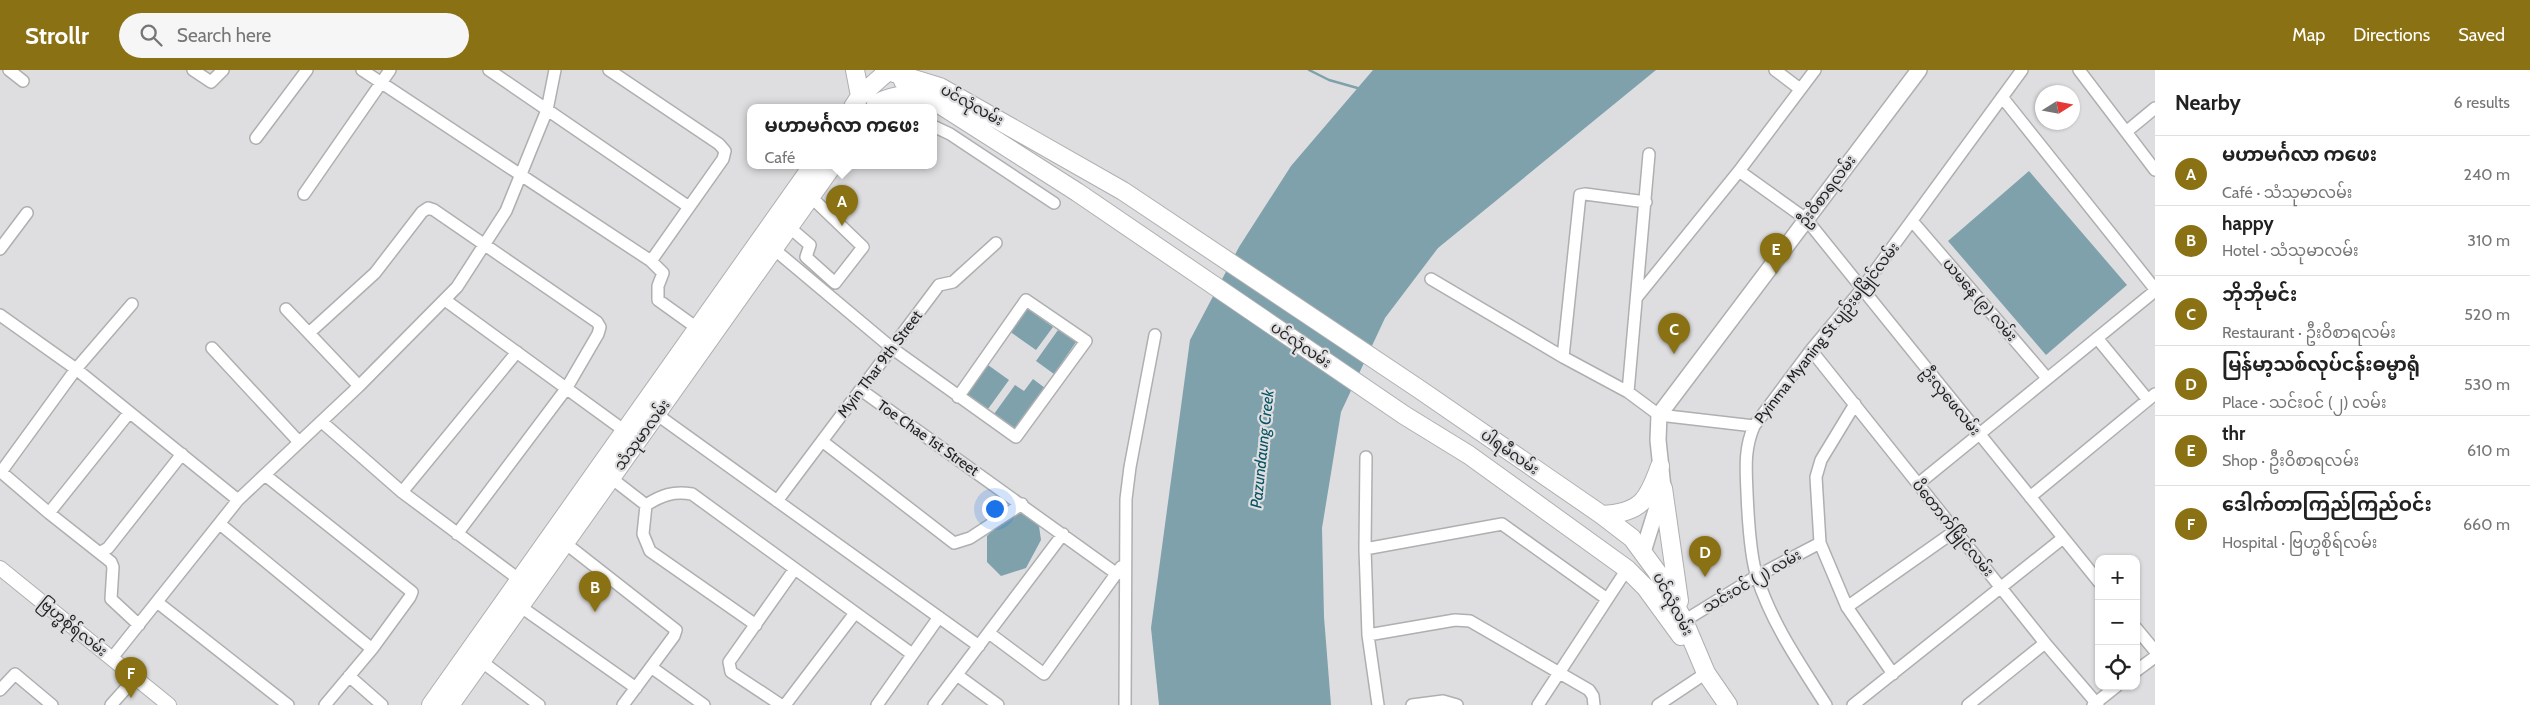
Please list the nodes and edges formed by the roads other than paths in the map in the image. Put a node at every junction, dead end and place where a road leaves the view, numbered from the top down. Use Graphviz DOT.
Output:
graph roads {
  1 [pos="9,70"];
  2 [pos="193,70"];
  3 [pos="223,70"];
  4 [pos="307,70"];
  5 [pos="362,70"];
  6 [pos="390,70"];
  7 [pos="489,70"];
  8 [pos="555,70"];
  9 [pos="609,70"];
  10 [pos="855,70"];
  11 [pos="887,70"];
  12 [pos="929,70"];
  13 [pos="1775,70"];
  14 [pos="1814,70"];
  15 [pos="1919,70"];
  16 [pos="2022,70"];
  17 [pos="2079,70"];
  18 [pos="23,81"];
  19 [pos="382,83"];
  20 [pos="1800,89"];
  21 [pos="937,94"];
  22 [pos="2002,97"];
  23 [pos="866,104"];
  24 [pos="2155,108"];
  25 [pos="547,110"];
  26 [pos="966,120"];
  27 [pos="937,128"];
  28 [pos="2126,132"];
  29 [pos="950,134"];
  30 [pos="256,138"];
  31 [pos="1649,154"];
  32 [pos="811,169"];
  33 [pos="830,169"];
  34 [pos="2155,170"];
  35 [pos="1739,171"];
  36 [pos="522,175"];
  37 [pos="304,194"];
  38 [pos="811,196"];
  39 [pos="1646,202"];
  40 [pos="1054,203"];
  41 [pos="689,207"];
  42 [pos="27,214"];
  43 [pos="1806,219"];
  44 [pos="1912,222"];
  45 [pos="789,227"];
  46 [pos="996,243"];
  47 [pos="768,244"];
  48 [pos="485,246"];
  49 [pos="0,250"];
  50 [pos="652,261"];
  51 [pos="1430,279"];
  52 [pos="1861,290"];
  53 [pos="2155,290"];
  54 [pos="1637,297"];
  55 [pos="444,300"];
  56 [pos="132,304"];
  57 [pos="712,306"];
  58 [pos="286,309"];
  59 [pos="0,314"];
  60 [pos="728,315"];
  61 [pos="697,328"];
  62 [pos="309,333"];
  63 [pos="1155,335"];
  64 [pos="2097,338"];
  65 [pos="212,348"];
  66 [pos="893,349"];
  67 [pos="1810,350"];
  68 [pos="517,352"];
  69 [pos="1563,357"];
  70 [pos="76,369"];
  71 [pos="2047,378"];
  72 [pos="359,386"];
  73 [pos="566,388"];
  74 [pos="1419,389"];
  75 [pos="861,390"];
  76 [pos="1628,392"];
  77 [pos="958,397"];
  78 [pos="2151,397"];
  79 [pos="1854,404"];
  80 [pos="650,410"];
  81 [pos="129,413"];
  82 [pos="1404,415"];
  83 [pos="1659,415"];
  84 [pos="322,422"];
  85 [pos="1754,426"];
  86 [pos="1979,434"];
  87 [pos="632,436"];
  88 [pos="822,441"];
  89 [pos="299,442"];
  90 [pos="182,454"];
  91 [pos="1469,455"];
  92 [pos="1366,458"];
  93 [pos="1660,466"];
  94 [pos="1,471"];
  95 [pos="605,474"];
  96 [pos="266,475"];
  97 [pos="1918,484"];
  98 [pos="1663,488"];
  99 [pos="402,492"];
  100 [pos="2030,497"];
  101 [pos="238,500"];
  102 [pos="777,501"];
  103 [pos="1022,504"];
  104 [pos="646,505"];
  105 [pos="49,513"];
  106 [pos="1602,515"];
  107 [pos="220,524"];
  108 [pos="1955,531"];
  109 [pos="457,534"];
  110 [pos="1063,534"];
  111 [pos="2063,538"];
  112 [pos="565,543"];
  113 [pos="1820,543"];
  114 [pos="1365,550"];
  115 [pos="101,552"];
  116 [pos="1643,552"];
  117 [pos="1127,560"];
  118 [pos="0,568"];
  119 [pos="1627,569"];
  120 [pos="794,570"];
  121 [pos="1117,574"];
  122 [pos="1757,576"];
  123 [pos="2095,577"];
  124 [pos="526,584"];
  125 [pos="2000,587"];
  126 [pos="1608,599"];
  127 [pos="158,602"];
  128 [pos="514,602"];
  129 [pos="1847,607"];
  130 [pos="1662,608"];
  131 [pos="855,613"];
  132 [pos="939,617"];
  133 [pos="1684,621"];
  134 [pos="139,625"];
  135 [pos="756,625"];
  136 [pos="989,633"];
  137 [pos="2140,633"];
  138 [pos="1368,635"];
  139 [pos="2045,643"];
  140 [pos="979,646"];
  141 [pos="372,649"];
  142 [pos="2155,651"];
  143 [pos="912,654"];
  144 [pos="475,657"];
  145 [pos="2155,657"];
  146 [pos="112,658"];
  147 [pos="651,667"];
  148 [pos="2140,668"];
  149 [pos="1559,673"];
  150 [pos="1706,673"];
  151 [pos="1893,674"];
  152 [pos="957,675"];
  153 [pos="349,676"];
  154 [pos="136,677"];
  155 [pos="636,688"];
  156 [pos="0,690"];
  157 [pos="2112,690"];
  158 [pos="525,701"];
  159 [pos="2096,704"];
  160 [pos="52,705"];
  161 [pos="111,705"];
  162 [pos="169,705"];
  163 [pos="288,705"];
  164 [pos="325,705"];
  165 [pos="382,705"];
  166 [pos="431,705"];
  167 [pos="450,705"];
  168 [pos="539,705"];
  169 [pos="623,705"];
  170 [pos="704,705"];
  171 [pos="781,705"];
  172 [pos="785,705"];
  173 [pos="877,705"];
  174 [pos="934,705"];
  175 [pos="997,705"];
  176 [pos="1125,705"];
  177 [pos="1378,705"];
  178 [pos="1412,705"];
  179 [pos="1457,705"];
  180 [pos="1538,705"];
  181 [pos="1594,705"];
  182 [pos="1658,705"];
  183 [pos="1728,705"];
  184 [pos="1826,705"];
  185 [pos="1853,705"];
  186 [pos="1968,705"];
  1 -- 18 [label="street"];
  2 -- 3 [label="street"];
  4 -- 30 [label="street"];
  5 -- 19 [label="street"];
  6 -- 19 [label="street"];
  7 -- 25 [label="street"];
  8 -- 25 [label="street"];
  9 -- 41 [label="street"];
  10 -- 23 [label="main road"];
  11 -- 21 [label="main road, ပင်လုံလမ်း"];
  11 -- 23 [label="main road"];
  12 -- 21 [label="main road"];
  13 -- 20 [label="street"];
  14 -- 20 [label="street"];
  15 -- 43 [label="main road, ဦးဝိစာရလမ်း"];
  16 -- 22 [label="street, Pyinma Myaning St ပျဉ်းမမြိုင်လမ်း"];
  17 -- 28 [label="street"];
  19 -- 36 [label="street"];
  19 -- 37 [label="street"];
  20 -- 35 [label="street"];
  21 -- 23 [label="main road"];
  21 -- 26 [label="main road, ပင်လုံလမ်း"];
  21 -- 74 [label="main road, ပင်လုံလမ်း"];
  22 -- 44 [label="street, Pyinma Myaning St ပျဉ်းမမြိုင်လမ်း"];
  22 -- 53 [label="street"];
  24 -- 28 [label="street"];
  25 -- 36 [label="street"];
  25 -- 41 [label="street"];
  26 -- 29 [label="street"];
  26 -- 82 [label="main road, ပင်လုံလမ်း"];
  27 -- 29 [label="street"];
  28 -- 34 [label="street"];
  29 -- 40 [label="street"];
  31 -- 39 [label="street"];
  32 -- 47 [label="main road, သံသုမာလမ်း"];
  33 -- 38 [label="main road, သံသုမာလမ်း"];
  35 -- 43 [label="street, ဦးလှဖေလမ်း"];
  35 -- 54 [label="street"];
  36 -- 48 [label="street"];
  36 -- 50 [label="street"];
  38 -- 45 [label="main road, သံသုမာလမ်း"];
  38 -- 45 [label="street"];
  39 -- 54 [label="street"];
  39 -- 69 [label="street"];
  41 -- 50 [label="street"];
  42 -- 49 [label="street"];
  43 -- 52 [label="street, ဦးလှဖေလမ်း"];
  43 -- 83 [label="main road, ဦးဝိစာရလမ်း"];
  44 -- 52 [label="street, Pyinma Myaning St ပျဉ်းမမြိုင်လမ်း"];
  44 -- 71 [label="street, ယမနေ (၉) လမ်း"];
  45 -- 47 [label="main road, သံသုမာလမ်း"];
  46 -- 66 [label="street, Myin Thar 9th Street"];
  47 -- 57 [label="main road, သံသုမာလမ်း"];
  47 -- 60 [label="main road, သံသုမာလမ်း"];
  47 -- 66 [label="street"];
  48 -- 55 [label="street"];
  48 -- 62 [label="street"];
  48 -- 73 [label="street"];
  50 -- 61 [label="street"];
  51 -- 69 [label="street"];
  52 -- 67 [label="street, Pyinma Myaning St ပျဉ်းမမြိုင်လမ်း"];
  52 -- 86 [label="street, ဦးလှဖေလမ်း"];
  53 -- 64 [label="street"];
  54 -- 76 [label="street"];
  55 -- 68 [label="street"];
  55 -- 72 [label="street"];
  56 -- 70 [label="street"];
  57 -- 60 [label="main road"];
  57 -- 61 [label="main road, သံသုမာလမ်း"];
  58 -- 62 [label="street"];
  59 -- 70 [label="street"];
  60 -- 80 [label="main road, သံသုမာလမ်း"];
  61 -- 80 [label="main road, သံသုမာလမ်း"];
  62 -- 72 [label="street"];
  63 -- 117 [label="street"];
  64 -- 71 [label="street"];
  64 -- 78 [label="street"];
  65 -- 89 [label="street"];
  66 -- 75 [label="street, Myin Thar 9th Street"];
  66 -- 77 [label="street"];
  67 -- 79 [label="street, ပိတောက်မြိုင်လမ်း"];
  67 -- 85 [label="street, Pyinma Myaning St ပျဉ်းမမြိုင်လမ်း"];
  68 -- 73 [label="street"];
  68 -- 99 [label="street"];
  69 -- 76 [label="street"];
  70 -- 81 [label="street"];
  70 -- 94 [label="street"];
  71 -- 86 [label="street"];
  72 -- 84 [label="street"];
  73 -- 87 [label="street"];
  73 -- 109 [label="street"];
  74 -- 106 [label="main road, ပါရမီလမ်း"];
  75 -- 88 [label="street, Myin Thar 9th Street"];
  75 -- 103 [label="street, Toe Chae 1st Street"];
  76 -- 83 [label="street"];
  77 -- 77 [label="street"];
  78 -- 100 [label="street"];
  79 -- 97 [label="street, ပိတောက်မြိုင်လမ်း"];
  79 -- 113 [label="street"];
  80 -- 87 [label="main road, သံသုမာလမ်း"];
  80 -- 102 [label="street"];
  81 -- 90 [label="street"];
  81 -- 105 [label="street"];
  82 -- 91 [label="main road, ပါရမီလမ်း"];
  83 -- 85 [label="street"];
  83 -- 93 [label="main road"];
  84 -- 89 [label="street"];
  84 -- 99 [label="street"];
  85 -- 122 [label="street, Pyinma Myaning St ပျဉ်းမမြိုင်လမ်း"];
  86 -- 97 [label="street"];
  86 -- 100 [label="street, ဦးလှဖေလမ်း"];
  87 -- 95 [label="main road, သံသုမာလမ်း"];
  88 -- 102 [label="street, Myin Thar 9th Street"];
  88 -- 103 [label="street"];
  89 -- 96 [label="street"];
  90 -- 101 [label="street"];
  90 -- 115 [label="street"];
  91 -- 116 [label="main road"];
  91 -- 119 [label="main road, ပင်လုံလမ်း"];
  92 -- 114 [label="street"];
  93 -- 98 [label="main road"];
  93 -- 106 [label="main road"];
  94 -- 105 [label="street"];
  95 -- 104 [label="street"];
  95 -- 112 [label="main road, သံသုမာလမ်း"];
  95 -- 124 [label="main road, သံသုမာလမ်း"];
  96 -- 101 [label="street"];
  96 -- 141 [label="street"];
  97 -- 108 [label="street, ပိတောက်မြိုင်လမ်း"];
  98 -- 116 [label="main road"];
  98 -- 133 [label="main road"];
  99 -- 109 [label="street"];
  100 -- 111 [label="street, ဦးလှဖေလမ်း"];
  101 -- 107 [label="street"];
  102 -- 132 [label="street"];
  103 -- 110 [label="street, Toe Chae 1st Street"];
  104 -- 120 [label="street"];
  104 -- 135 [label="street"];
  105 -- 115 [label="street"];
  106 -- 116 [label="main road, ပင်လုံလမ်း"];
  107 -- 127 [label="street"];
  107 -- 141 [label="street"];
  108 -- 125 [label="street, ပိတောက်မြိုင်လမ်း"];
  108 -- 129 [label="street"];
  109 -- 124 [label="street"];
  110 -- 121 [label="street, Toe Chae 1st Street"];
  110 -- 136 [label="street"];
  111 -- 123 [label="street, ဦးလှဖေလမ်း"];
  111 -- 125 [label="street"];
  112 -- 124 [label="main road, သံသုမာလမ်း"];
  112 -- 147 [label="street"];
  113 -- 122 [label="street, သင်းဝင် (၂) လမ်း"];
  113 -- 129 [label="street"];
  114 -- 126 [label="street"];
  114 -- 138 [label="street"];
  115 -- 134 [label="street"];
  116 -- 130 [label="main road"];
  116 -- 133 [label="main road, ပင်လုံလမ်း"];
  117 -- 121 [label="street"];
  117 -- 176 [label="street"];
  118 -- 146 [label="street, ဗြဟ္မစိုရ်လမ်း"];
  119 -- 126 [label="street"];
  119 -- 130 [label="main road, ပင်လုံလမ်း"];
  120 -- 131 [label="street"];
  120 -- 135 [label="street"];
  121 -- 136 [label="street"];
  122 -- 133 [label="street, သင်းဝင် (၂) လမ်း"];
  122 -- 184 [label="street, Pyinma Myaning St ပျဉ်းမမြိုင်လမ်း"];
  124 -- 128 [label="main road, သံသုမာလမ်း"];
  125 -- 139 [label="street, ပိတောက်မြိုင်လမ်း"];
  125 -- 151 [label="street"];
  126 -- 149 [label="street"];
  127 -- 134 [label="street"];
  127 -- 163 [label="street"];
  128 -- 144 [label="main road, သံသုမာလမ်း"];
  128 -- 155 [label="street"];
  129 -- 151 [label="street"];
  130 -- 150 [label="main road"];
  131 -- 143 [label="street"];
  131 -- 172 [label="street"];
  132 -- 140 [label="street"];
  132 -- 143 [label="street"];
  133 -- 150 [label="main road, ပင်လုံလမ်း"];
  134 -- 146 [label="street"];
  135 -- 171 [label="street"];
  136 -- 140 [label="street"];
  137 -- 142 [label="street"];
  138 -- 149 [label="street"];
  138 -- 177 [label="street"];
  139 -- 159 [label="street, ပိတောက်မြိုင်လမ်း"];
  139 -- 186 [label="street"];
  140 -- 152 [label="street"];
  141 -- 153 [label="street"];
  143 -- 173 [label="street"];
  144 -- 158 [label="street"];
  144 -- 166 [label="main road, သံသုမာလမ်း"];
  144 -- 167 [label="main road, သံသုမာလမ်း"];
  145 -- 148 [label="street"];
  146 -- 154 [label="street, ဗြဟ္မစိုရ်လမ်း"];
  147 -- 155 [label="street"];
  147 -- 170 [label="street"];
  149 -- 180 [label="street"];
  149 -- 181 [label="street"];
  150 -- 182 [label="street"];
  150 -- 183 [label="main road, ပင်လုံလမ်း"];
  151 -- 185 [label="street"];
  152 -- 174 [label="street"];
  152 -- 175 [label="street"];
  153 -- 164 [label="street"];
  153 -- 165 [label="street"];
  154 -- 161 [label="street"];
  154 -- 162 [label="street, ဗြဟ္မစိုရ်လမ်း"];
  155 -- 169 [label="street"];
  156 -- 160 [label="street"];
  157 -- 159 [label="street"];
  158 -- 168 [label="street"];
  178 -- 179 [label="street"];
}
